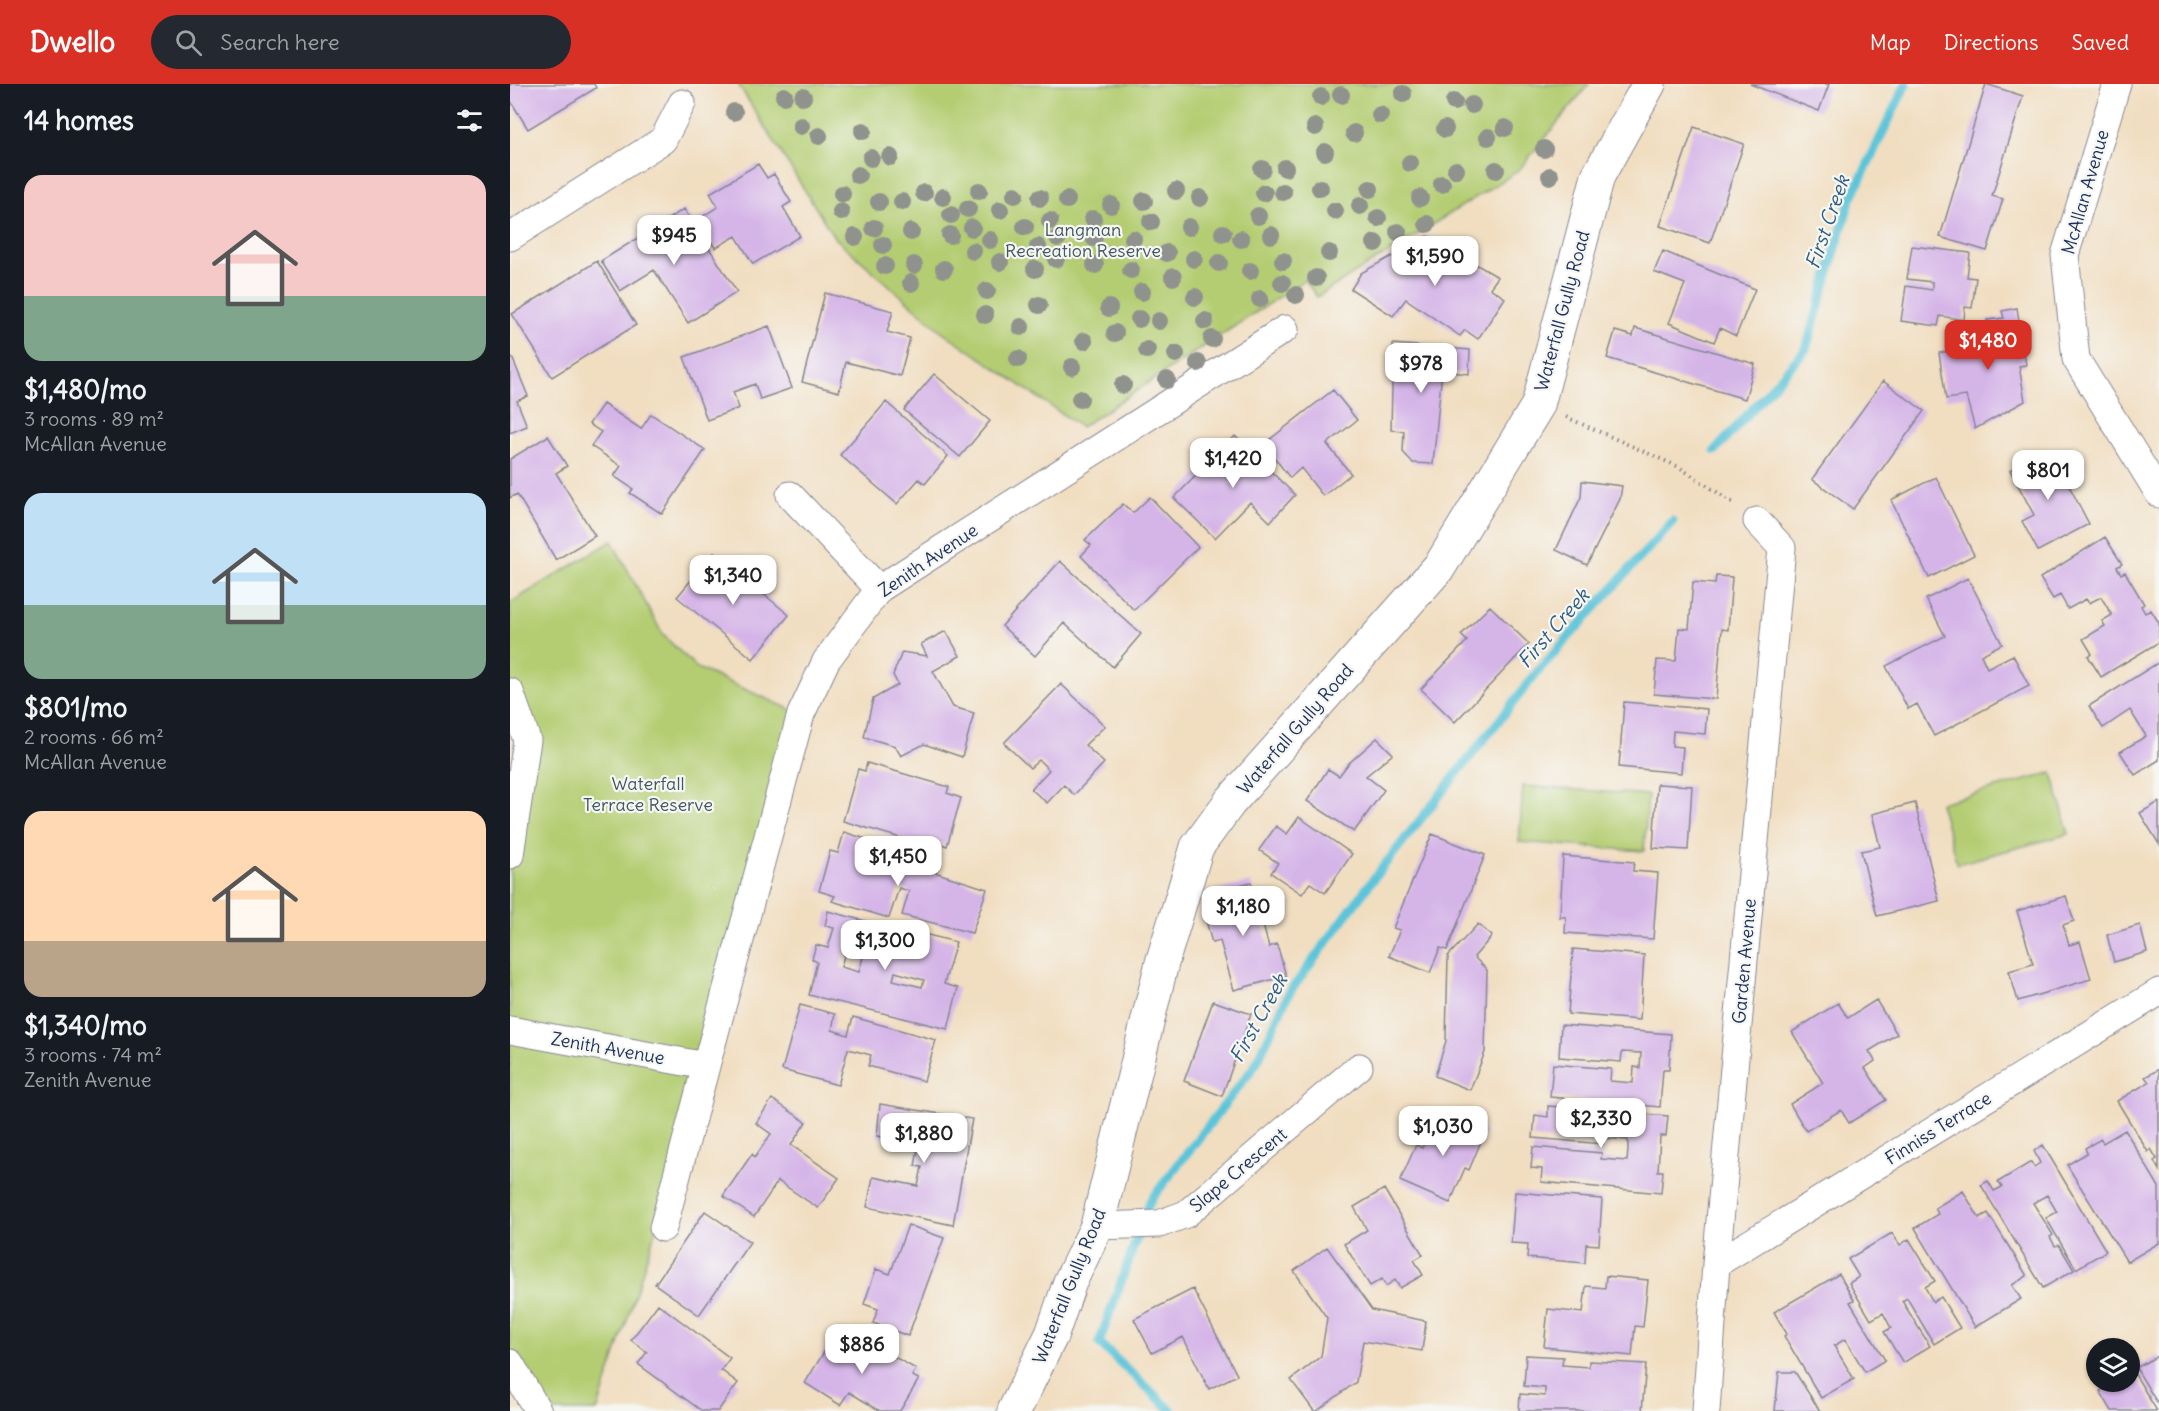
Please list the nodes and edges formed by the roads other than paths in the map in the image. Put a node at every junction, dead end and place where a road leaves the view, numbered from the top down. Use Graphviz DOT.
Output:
graph roads {
  1 [pos="1649,84"];
  2 [pos="2117,84"];
  3 [pos="682,103"];
  4 [pos="510,237"];
  5 [pos="1285,329"];
  6 [pos="2159,494"];
  7 [pos="790,495"];
  8 [pos="1749,514"];
  9 [pos="879,589"];
  10 [pos="510,692"];
  11 [pos="510,855"];
  12 [pos="2159,992"];
  13 [pos="510,1030"];
  14 [pos="706,1066"];
  15 [pos="1359,1067"];
  16 [pos="1112,1226"];
  17 [pos="663,1228"];
  18 [pos="1716,1264"];
  19 [pos="510,1363"];
  20 [pos="538,1411"];
  21 [pos="1014,1411"];
  22 [pos="1706,1411"];
  1 -- 16 [label="street, Waterfall Gully Road"];
  2 -- 6 [label="street, McAllan Avenue"];
  3 -- 4 [label="street"];
  5 -- 9 [label="street, Zenith Avenue"];
  7 -- 9 [label="street"];
  8 -- 18 [label="street, Garden Avenue"];
  9 -- 14 [label="street, Zenith Avenue"];
  10 -- 11 [label="street"];
  12 -- 18 [label="street, Finniss Terrace"];
  13 -- 14 [label="street, Zenith Avenue"];
  14 -- 17 [label="street, Zenith Avenue"];
  15 -- 16 [label="street, Slape Crescent"];
  16 -- 21 [label="street, Waterfall Gully Road"];
  18 -- 22 [label="street, Garden Avenue"];
  19 -- 20 [label="street"];
}
